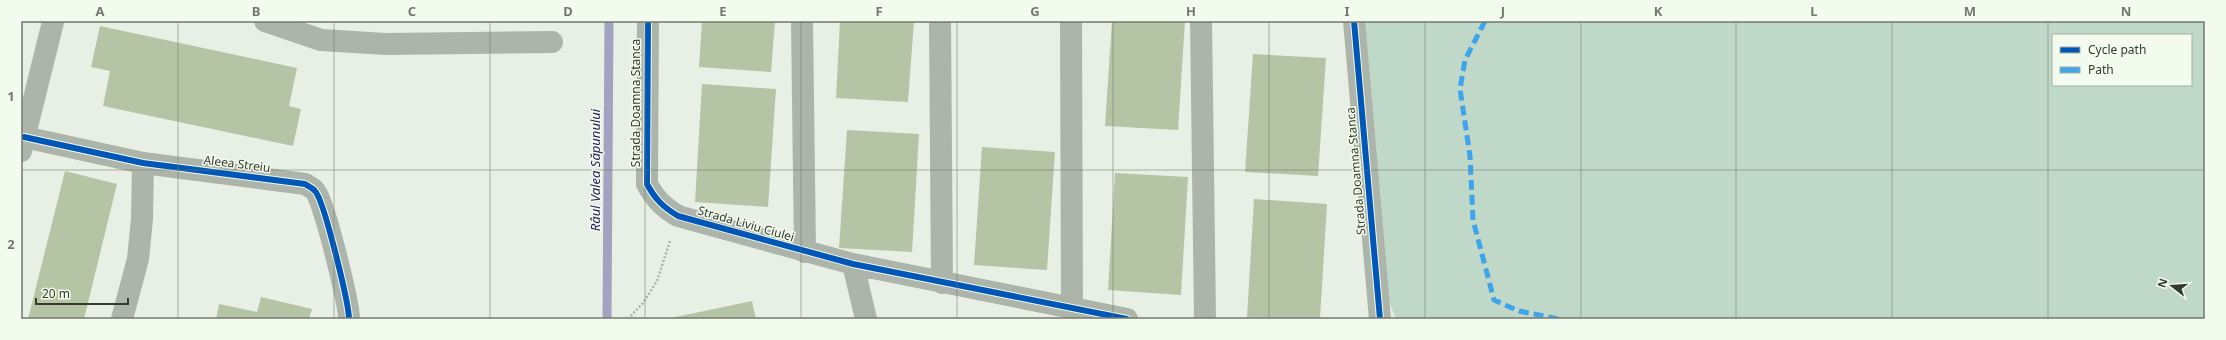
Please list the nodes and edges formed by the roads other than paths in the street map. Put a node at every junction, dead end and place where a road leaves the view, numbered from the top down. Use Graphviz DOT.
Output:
graph roads {
  1 [pos="52,21"];
  2 [pos="265,21"];
  3 [pos="648,21"];
  4 [pos="802,21"];
  5 [pos="940,21"];
  6 [pos="1071,21"];
  7 [pos="1201,21"];
  8 [pos="1354,21"];
  9 [pos="552,42"];
  10 [pos="22,144"];
  11 [pos="143,163"];
  12 [pos="647,184"];
  13 [pos="805,252"];
  14 [pos="853,264"];
  15 [pos="942,282"];
  16 [pos="1072,309"];
  17 [pos="122,319"];
  18 [pos="349,319"];
  19 [pos="866,319"];
  20 [pos="1127,319"];
  21 [pos="1204,319"];
  22 [pos="1380,319"];
  1 -- 10 [label="street, Aleea Streiu"];
  2 -- 9 [label="street"];
  3 -- 12 [label="street, Strada Doamna Stanca"];
  4 -- 13 [label="street"];
  5 -- 15 [label="street"];
  6 -- 16 [label="street"];
  7 -- 21 [label="street"];
  8 -- 22 [label="street, Strada Doamna Stanca"];
  10 -- 11 [label="street, Aleea Streiu"];
  11 -- 17 [label="street"];
  11 -- 18 [label="street, Aleea Streiu"];
  12 -- 13 [label="street, Strada Liviu Ciulei"];
  13 -- 14 [label="street, Strada Liviu Ciulei"];
  14 -- 15 [label="street, Strada Liviu Ciulei"];
  14 -- 19 [label="street"];
  15 -- 16 [label="street, Strada Liviu Ciulei"];
  16 -- 20 [label="street, Strada Liviu Ciulei"];
}
